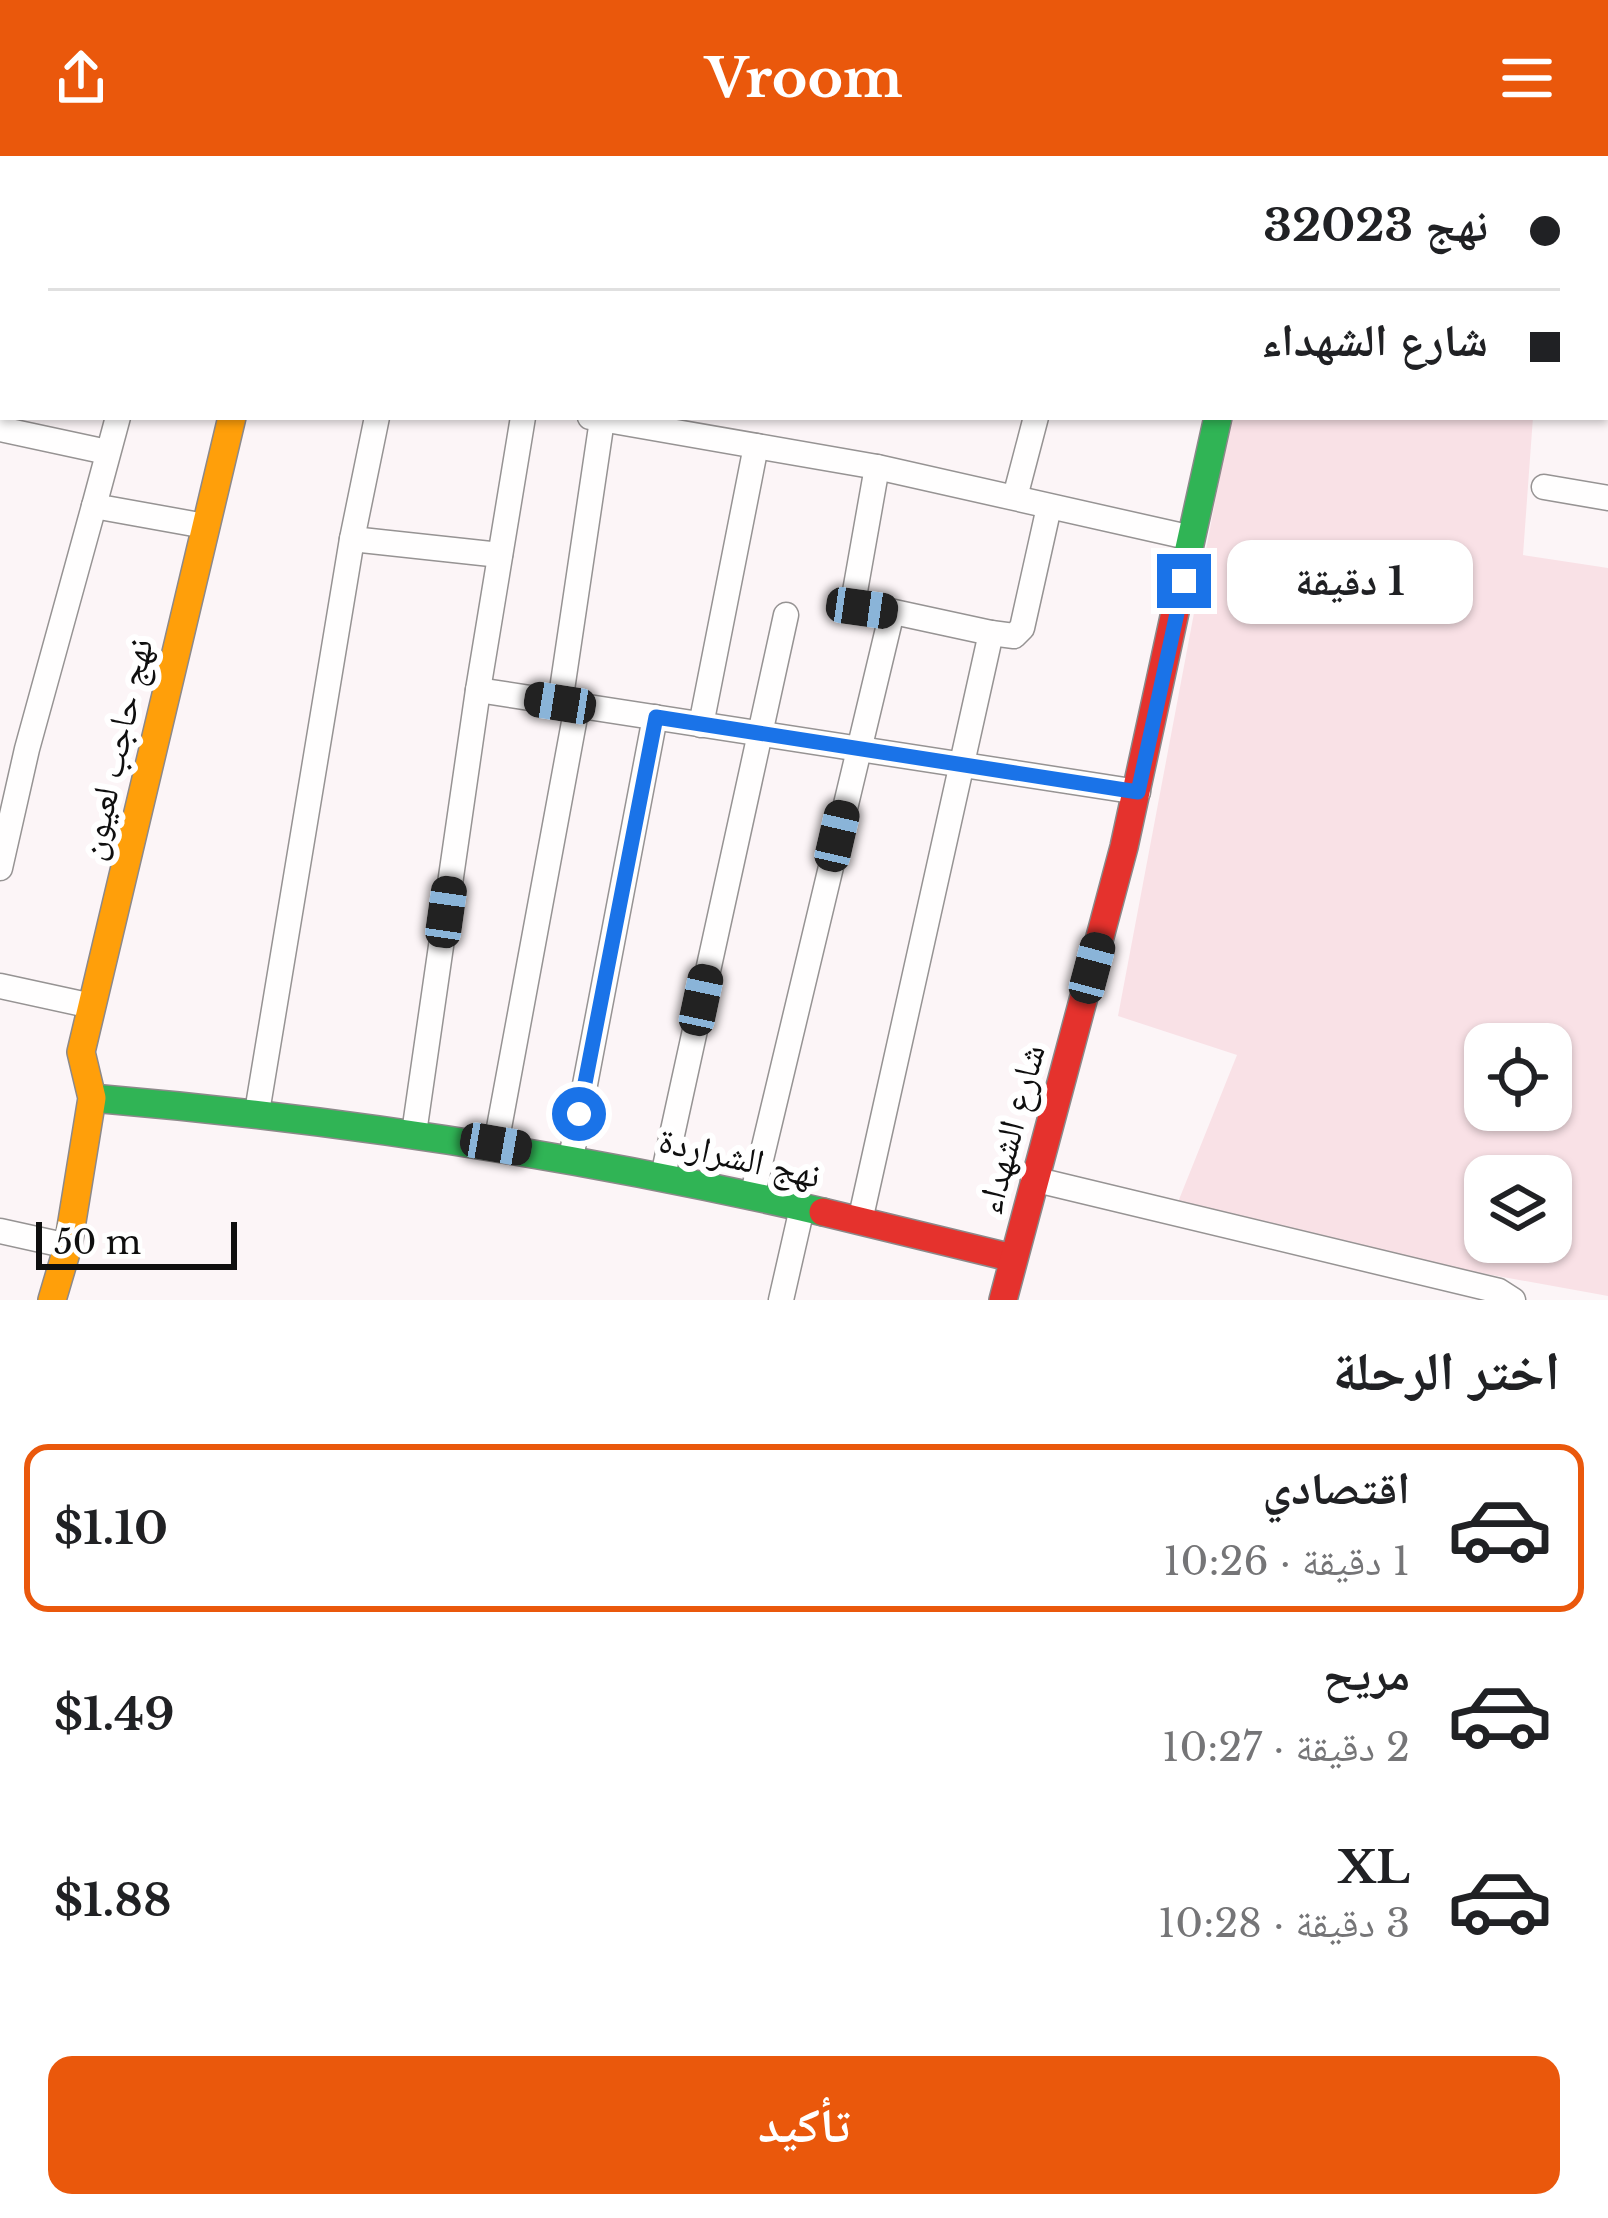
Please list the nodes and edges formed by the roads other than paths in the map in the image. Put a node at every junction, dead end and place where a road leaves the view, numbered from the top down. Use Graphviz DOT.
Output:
graph roads {
  1 [pos="117,420"];
  2 [pos="231,420"];
  3 [pos="376,420"];
  4 [pos="522,420"];
  5 [pos="596,420"];
  6 [pos="620,420"];
  7 [pos="1035,420"];
  8 [pos="1217,420"];
  9 [pos="705,427"];
  10 [pos="0,429"];
  11 [pos="107,452"];
  12 [pos="754,458"];
  13 [pos="877,467"];
  14 [pos="1544,487"];
  15 [pos="1015,497"];
  16 [pos="1608,498"];
  17 [pos="94,506"];
  18 [pos="1049,507"];
  19 [pos="205,526"];
  20 [pos="352,538"];
  21 [pos="1192,538"];
  22 [pos="500,555"];
  23 [pos="892,612"];
  24 [pos="786,615"];
  25 [pos="991,633"];
  26 [pos="478,691"];
  27 [pos="569,705"];
  28 [pos="656,717"];
  29 [pos="701,725"];
  30 [pos="760,735"];
  31 [pos="858,746"];
  32 [pos="964,764"];
  33 [pos="1138,792"];
  34 [pos="0,868"];
  35 [pos="0,986"];
  36 [pos="92,1006"];
  37 [pos="92,1098"];
  38 [pos="256,1112"];
  39 [pos="414,1133"];
  40 [pos="496,1144"];
  41 [pos="571,1158"];
  42 [pos="663,1176"];
  43 [pos="1033,1179"];
  44 [pos="752,1197"];
  45 [pos="802,1208"];
  46 [pos="860,1221"];
  47 [pos="0,1232"];
  48 [pos="68,1246"];
  49 [pos="1013,1258"];
  50 [pos="52,1300"];
  51 [pos="781,1300"];
  52 [pos="1003,1300"];
  53 [pos="1513,1300"];
  1 -- 11 [label="street"];
  2 -- 19 [label="street, نهج حاجب لعيون"];
  3 -- 20 [label="street"];
  4 -- 22 [label="street"];
  5 -- 27 [label="street"];
  6 -- 9 [label="street"];
  7 -- 15 [label="street"];
  8 -- 21 [label="street, شارع الشهداء"];
  9 -- 12 [label="street"];
  10 -- 11 [label="street"];
  11 -- 17 [label="street"];
  12 -- 13 [label="street"];
  12 -- 29 [label="street"];
  13 -- 15 [label="street"];
  13 -- 23 [label="street"];
  14 -- 16 [label="street"];
  15 -- 18 [label="street"];
  17 -- 19 [label="street"];
  17 -- 34 [label="street"];
  18 -- 21 [label="street"];
  18 -- 25 [label="street"];
  19 -- 36 [label="street, نهج حاجب لعيون"];
  20 -- 22 [label="street"];
  20 -- 38 [label="street"];
  21 -- 33 [label="street, شارع الشهداء"];
  22 -- 26 [label="street"];
  23 -- 25 [label="street"];
  23 -- 31 [label="street"];
  24 -- 30 [label="street"];
  25 -- 32 [label="street"];
  26 -- 27 [label="street"];
  26 -- 39 [label="street"];
  27 -- 28 [label="street"];
  27 -- 40 [label="street"];
  28 -- 29 [label="street"];
  28 -- 41 [label="street"];
  29 -- 30 [label="street"];
  30 -- 31 [label="street"];
  30 -- 42 [label="street"];
  31 -- 32 [label="street"];
  31 -- 44 [label="street"];
  32 -- 33 [label="street"];
  32 -- 46 [label="street"];
  33 -- 43 [label="street, شارع الشهداء"];
  35 -- 36 [label="street"];
  36 -- 37 [label="street, نهج حاجب لعيون"];
  37 -- 38 [label="street, نهج الشراردة"];
  37 -- 48 [label="street, نهج حاجب لعيون"];
  38 -- 39 [label="street, نهج الشراردة"];
  39 -- 40 [label="street, نهج الشراردة"];
  40 -- 41 [label="street, نهج الشراردة"];
  41 -- 42 [label="street, نهج الشراردة"];
  42 -- 44 [label="street, نهج الشراردة"];
  43 -- 49 [label="street, شارع الشهداء"];
  43 -- 53 [label="street"];
  44 -- 45 [label="street, نهج الشراردة"];
  45 -- 46 [label="street, نهج الشراردة"];
  45 -- 51 [label="street"];
  46 -- 49 [label="street, نهج الشراردة"];
  47 -- 48 [label="street"];
  48 -- 50 [label="street, نهج حاجب لعيون"];
  49 -- 52 [label="street, شارع الشهداء"];
}
